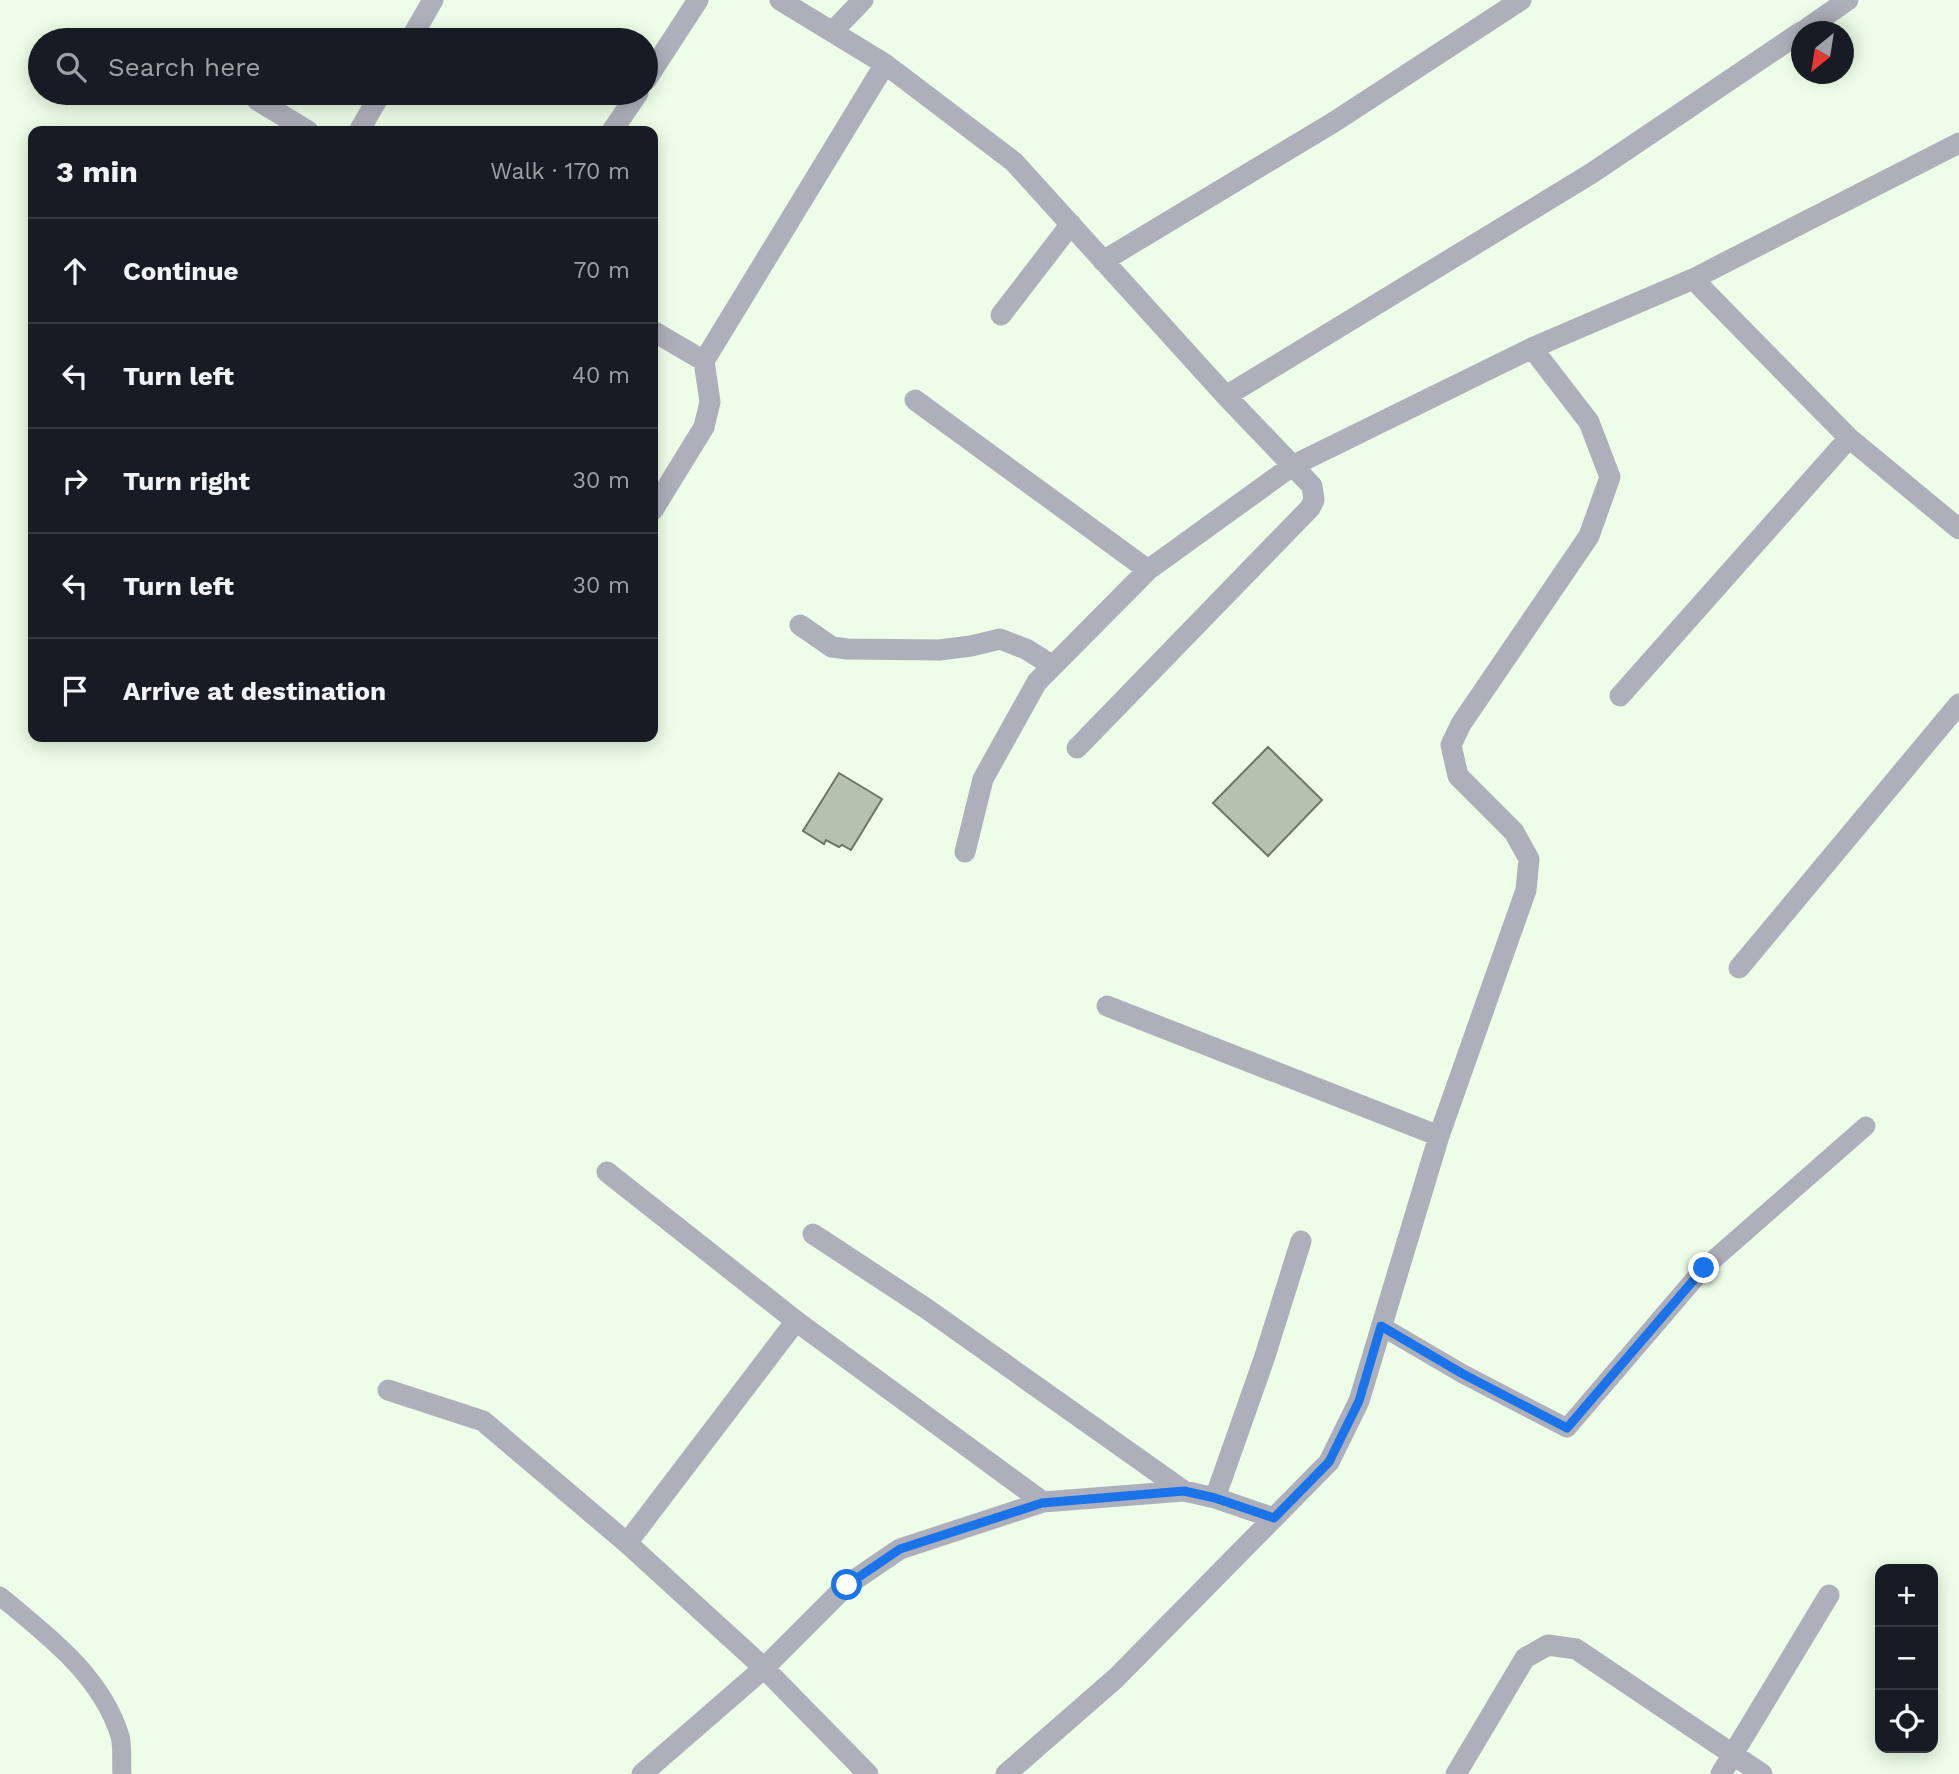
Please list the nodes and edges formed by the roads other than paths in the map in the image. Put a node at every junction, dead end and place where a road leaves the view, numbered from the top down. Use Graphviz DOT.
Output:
graph roads {
  1 [pos="433,0"];
  2 [pos="698,0"];
  3 [pos="780,0"];
  4 [pos="863,0"];
  5 [pos="1521,0"];
  6 [pos="1848,0"];
  7 [pos="1818,21"];
  8 [pos="417,28"];
  9 [pos="832,32"];
  10 [pos="1791,39"];
  11 [pos="658,62"];
  12 [pos="885,64"];
  13 [pos="265,105"];
  14 [pos="374,105"];
  15 [pos="630,105"];
  16 [pos="300,126"];
  17 [pos="362,126"];
  18 [pos="615,126"];
  19 [pos="1959,143"];
  20 [pos="1071,224"];
  21 [pos="1103,261"];
  22 [pos="1693,279"];
  23 [pos="1002,315"];
  24 [pos="658,334"];
  25 [pos="1532,348"];
  26 [pos="704,361"];
  27 [pos="1226,396"];
  28 [pos="915,400"];
  29 [pos="1849,438"];
  30 [pos="1292,466"];
  31 [pos="658,502"];
  32 [pos="1959,530"];
  33 [pos="1148,570"];
  34 [pos="800,625"];
  35 [pos="1053,666"];
  36 [pos="1620,696"];
  37 [pos="1959,704"];
  38 [pos="1077,748"];
  39 [pos="965,852"];
  40 [pos="1739,968"];
  41 [pos="1107,1006"];
  42 [pos="1866,1126"];
  43 [pos="1438,1136"];
  44 [pos="607,1172"];
  45 [pos="813,1234"];
  46 [pos="1301,1241"];
  47 [pos="796,1321"];
  48 [pos="1381,1326"];
  49 [pos="388,1390"];
  50 [pos="1184,1491"];
  51 [pos="1215,1498"];
  52 [pos="1042,1503"];
  53 [pos="1274,1518"];
  54 [pos="627,1543"];
  55 [pos="1829,1595"];
  56 [pos="0,1596"];
  57 [pos="764,1668"];
  58 [pos="1727,1765"];
  59 [pos="122,1774"];
  60 [pos="642,1774"];
  61 [pos="868,1774"];
  62 [pos="1006,1774"];
  63 [pos="1457,1774"];
  64 [pos="1762,1774"];
  1 -- 8 [label="street"];
  2 -- 11 [label="street"];
  3 -- 9 [label="street"];
  4 -- 9 [label="street"];
  5 -- 21 [label="street"];
  6 -- 7 [label="street"];
  9 -- 12 [label="street"];
  10 -- 27 [label="street"];
  12 -- 20 [label="street"];
  12 -- 26 [label="street"];
  13 -- 16 [label="street"];
  14 -- 17 [label="street"];
  15 -- 18 [label="street"];
  19 -- 22 [label="street"];
  20 -- 21 [label="street"];
  20 -- 23 [label="street"];
  21 -- 27 [label="street"];
  22 -- 25 [label="street"];
  22 -- 29 [label="street"];
  24 -- 26 [label="street"];
  25 -- 30 [label="street"];
  25 -- 43 [label="street"];
  26 -- 31 [label="street"];
  27 -- 30 [label="street"];
  28 -- 33 [label="street"];
  29 -- 32 [label="street"];
  29 -- 36 [label="street"];
  30 -- 33 [label="street"];
  30 -- 38 [label="street"];
  33 -- 35 [label="street"];
  34 -- 35 [label="street"];
  35 -- 39 [label="street"];
  37 -- 40 [label="street"];
  41 -- 43 [label="street"];
  42 -- 48 [label="lane"];
  43 -- 48 [label="street"];
  44 -- 47 [label="street"];
  45 -- 50 [label="street"];
  46 -- 51 [label="street"];
  47 -- 52 [label="street"];
  47 -- 54 [label="street"];
  48 -- 53 [label="street"];
  49 -- 54 [label="street"];
  50 -- 51 [label="street"];
  50 -- 52 [label="street"];
  51 -- 53 [label="street"];
  52 -- 57 [label="street"];
  53 -- 62 [label="street"];
  54 -- 57 [label="street"];
  55 -- 58 [label="street"];
  56 -- 59 [label="lane"];
  57 -- 60 [label="street"];
  57 -- 61 [label="street"];
  58 -- 63 [label="street"];
  58 -- 64 [label="street"];
}
